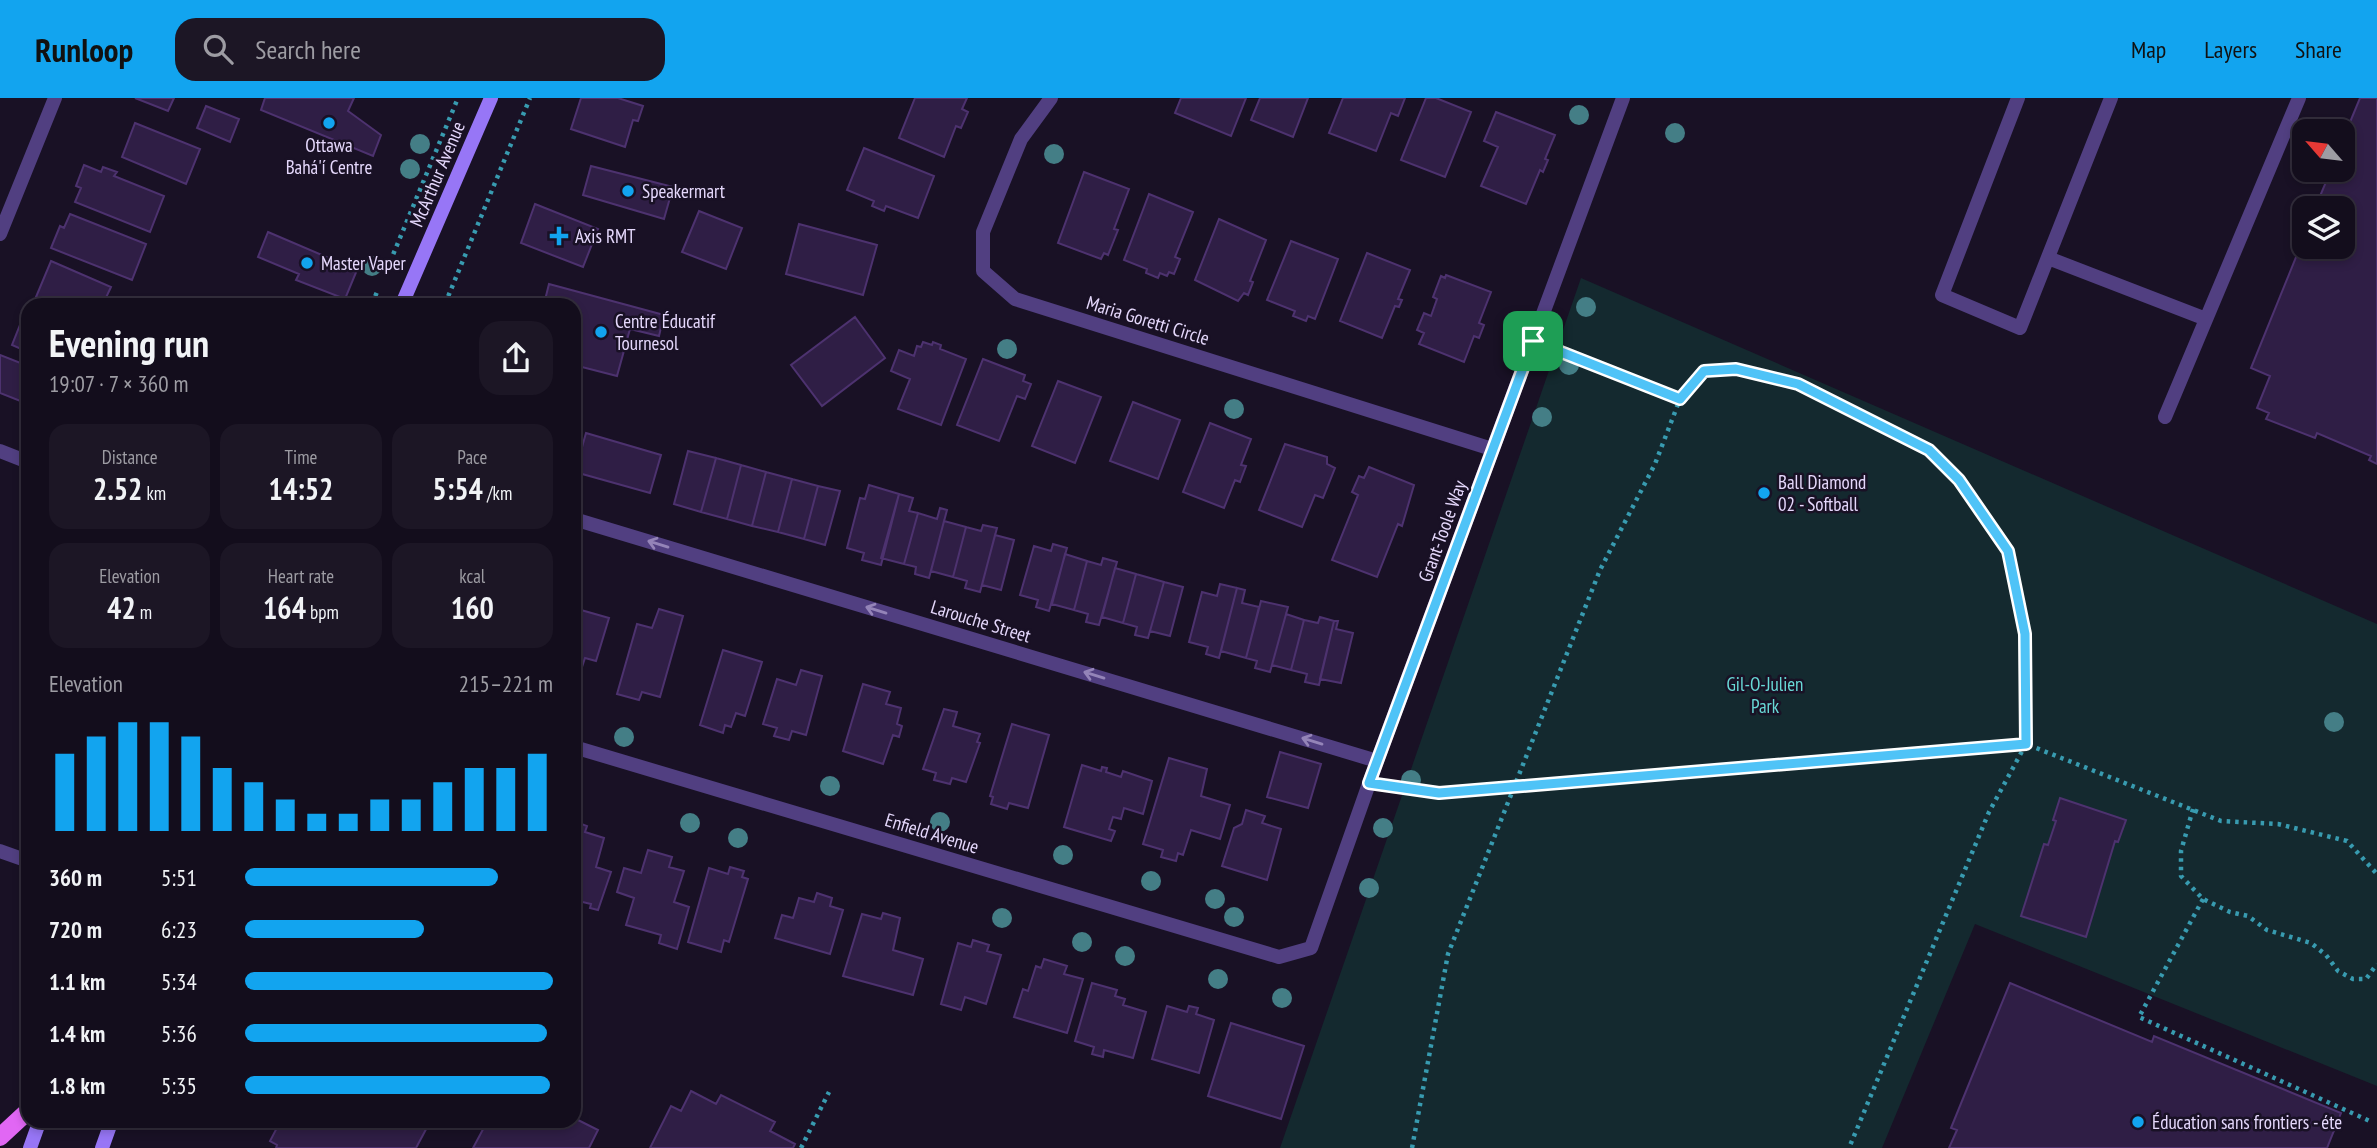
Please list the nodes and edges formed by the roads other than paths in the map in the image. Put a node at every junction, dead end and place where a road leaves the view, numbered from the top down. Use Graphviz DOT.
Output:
graph roads {
  1 [pos="55,98"];
  2 [pos="491,98"];
  3 [pos="1051,98"];
  4 [pos="1623,98"];
  5 [pos="2018,98"];
  6 [pos="2110,98"];
  7 [pos="2299,98"];
  8 [pos="0,233"];
  9 [pos="2048,258"];
  10 [pos="404,298"];
  11 [pos="2206,319"];
  12 [pos="2165,417"];
  13 [pos="1492,449"];
  14 [pos="0,452"];
  15 [pos="21,460"];
  16 [pos="581,521"];
  17 [pos="581,749"];
  18 [pos="1377,761"];
  19 [pos="0,851"];
  20 [pos="21,858"];
  21 [pos="1279,957"];
  22 [pos="21,1118"];
  23 [pos="37,1128"];
  24 [pos="109,1128"];
  25 [pos="0,1137"];
  26 [pos="30,1148"];
  27 [pos="102,1148"];
  1 -- 8 [label="street"];
  2 -- 10 [label="main road, McArthur Avenue"];
  3 -- 13 [label="street, Maria Goretti Circle"];
  4 -- 13 [label="street, Grant-Toole Way"];
  5 -- 9 [label="street"];
  6 -- 9 [label="street"];
  7 -- 11 [label="street"];
  9 -- 11 [label="street"];
  11 -- 12 [label="street"];
  13 -- 18 [label="street, Grant-Toole Way"];
  14 -- 15 [label="street"];
  18 -- 16 [label="street, Larouche Street, one-way"];
  17 -- 21 [label="street, Enfield Avenue"];
  18 -- 21 [label="street, Grant-Toole Way"];
  19 -- 20 [label="street"];
  22 -- 25 [label="main road"];
  23 -- 26 [label="main road"];
  24 -- 27 [label="main road"];
}
